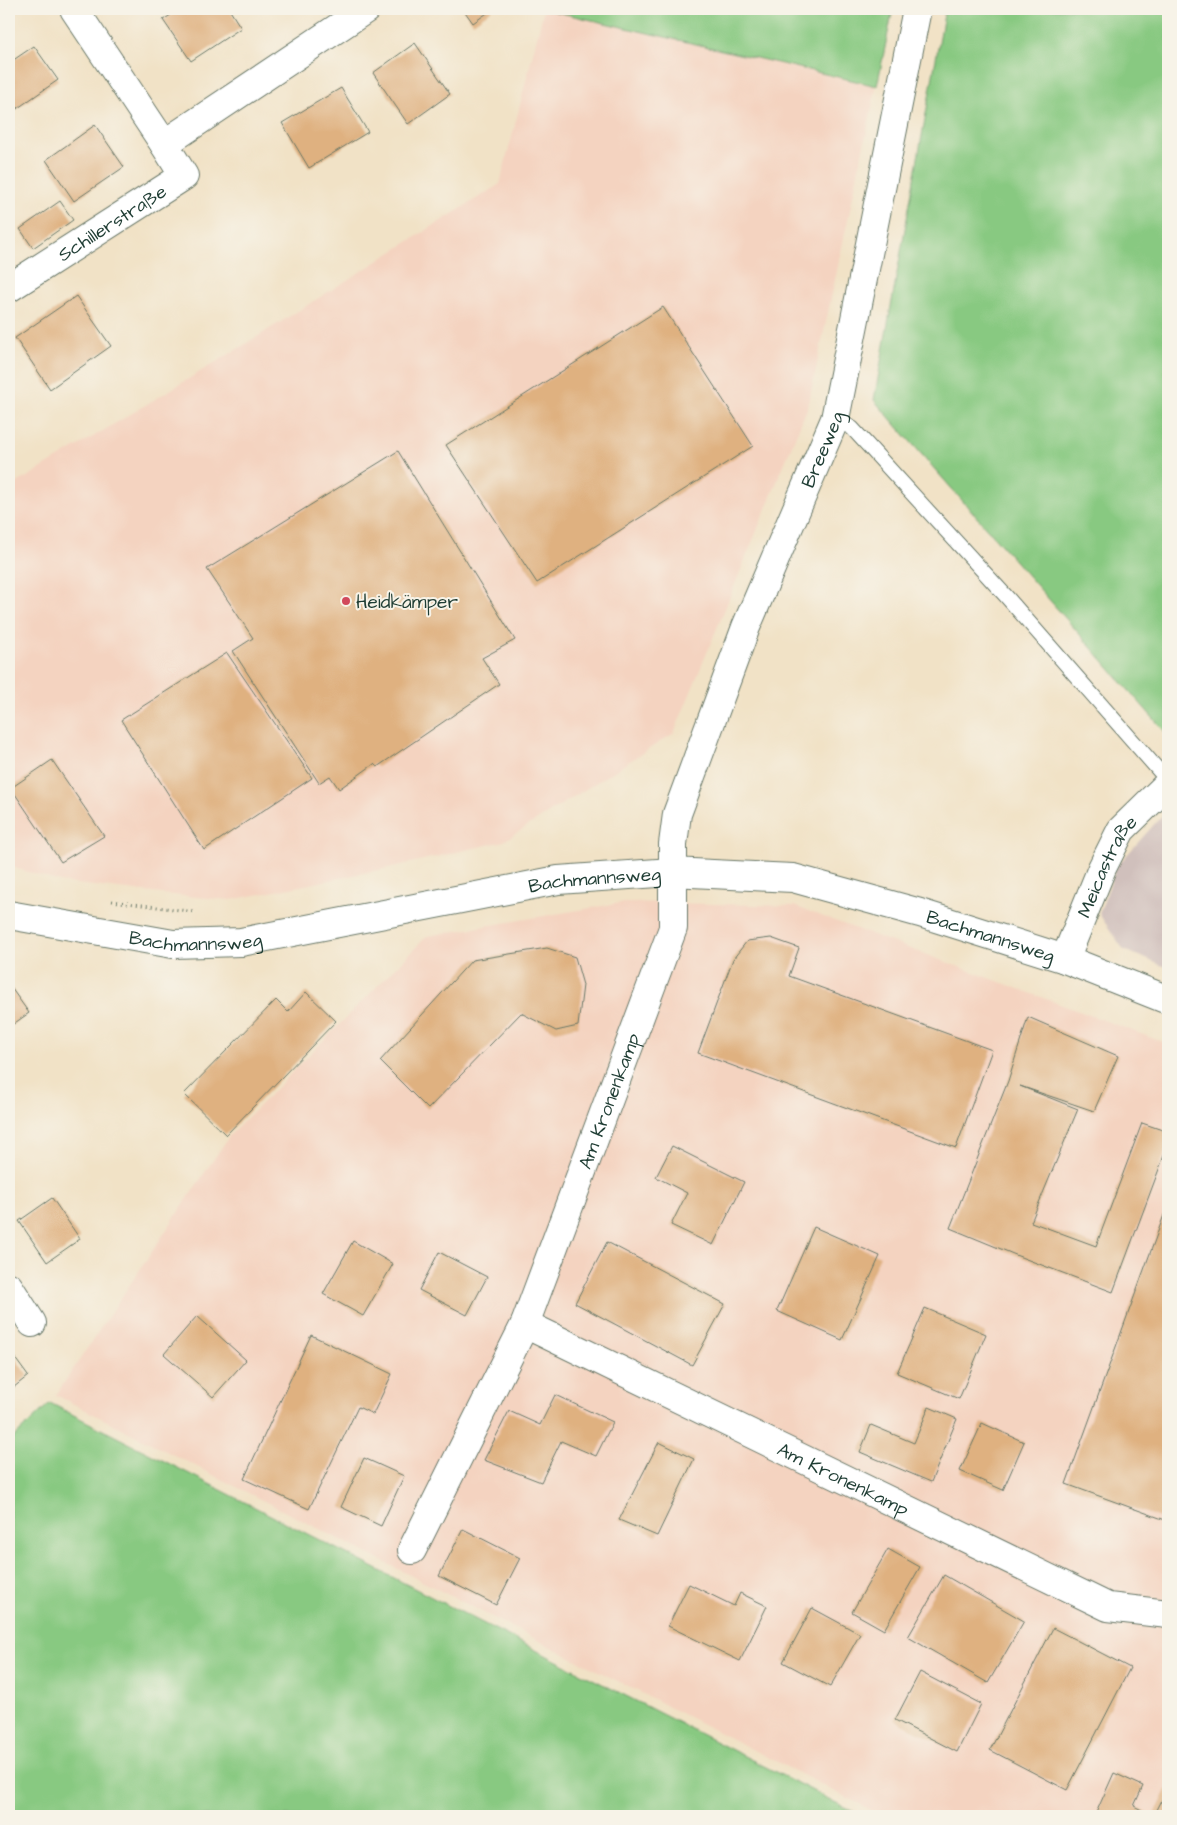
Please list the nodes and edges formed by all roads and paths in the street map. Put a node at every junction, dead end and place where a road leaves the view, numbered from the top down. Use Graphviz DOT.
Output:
graph roads {
  1 [pos="74,9"];
  2 [pos="366,9"];
  3 [pos="917,9"];
  4 [pos="164,144"];
  5 [pos="9,288"];
  6 [pos="835,419"];
  7 [pos="1168,782"];
  8 [pos="672,872"];
  9 [pos="9,915"];
  10 [pos="1065,959"];
  11 [pos="1168,1000"];
  12 [pos="9,1287"];
  13 [pos="32,1323"];
  14 [pos="524,1324"];
  15 [pos="412,1550"];
  16 [pos="1168,1614"];
  1 -- 4 [label="street, Schillerstraße"];
  2 -- 4 [label="street"];
  3 -- 6 [label="street, Breeweg"];
  4 -- 5 [label="street, Schillerstraße"];
  6 -- 7 [label="lane"];
  6 -- 8 [label="street, Breeweg"];
  7 -- 10 [label="street, Meicastraße"];
  8 -- 9 [label="street, Bachmannsweg"];
  8 -- 10 [label="street, Bachmannsweg"];
  8 -- 14 [label="street, Am Kronenkamp"];
  10 -- 11 [label="street, Bachmannsweg"];
  12 -- 13 [label="street"];
  14 -- 15 [label="street, Am Kronenkamp"];
  14 -- 16 [label="street, Am Kronenkamp"];
}
